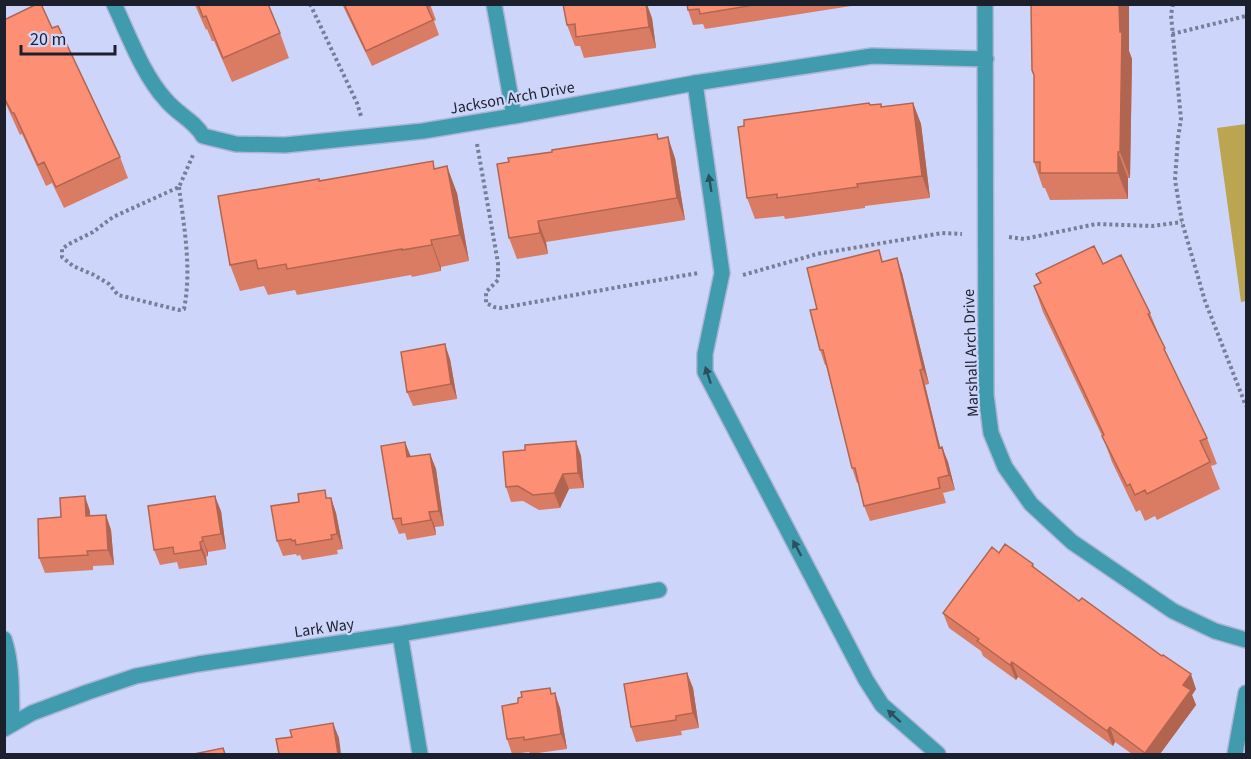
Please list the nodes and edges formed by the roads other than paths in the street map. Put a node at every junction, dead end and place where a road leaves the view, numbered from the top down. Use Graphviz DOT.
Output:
graph roads {
  1 [pos="114,4"];
  2 [pos="494,4"];
  3 [pos="985,4"];
  4 [pos="986,59"];
  5 [pos="695,82"];
  6 [pos="514,116"];
  7 [pos="659,590"];
  8 [pos="400,634"];
  9 [pos="4,639"];
  10 [pos="1246,640"];
  11 [pos="1246,693"];
  12 [pos="8,727"];
  13 [pos="420,754"];
  14 [pos="938,754"];
  15 [pos="1235,754"];
  1 -- 6 [label="street, Jackson Arch Drive"];
  2 -- 6 [label="street"];
  3 -- 4 [label="street, Marshall Arch Drive"];
  4 -- 5 [label="street, Jackson Arch Drive"];
  4 -- 10 [label="street, Marshall Arch Drive"];
  5 -- 6 [label="street, Jackson Arch Drive"];
  14 -- 5 [label="street, one-way"];
  7 -- 8 [label="street, Lark Way"];
  8 -- 12 [label="street, Lark Way"];
  8 -- 13 [label="street"];
  9 -- 12 [label="street"];
  11 -- 15 [label="street"];
}
